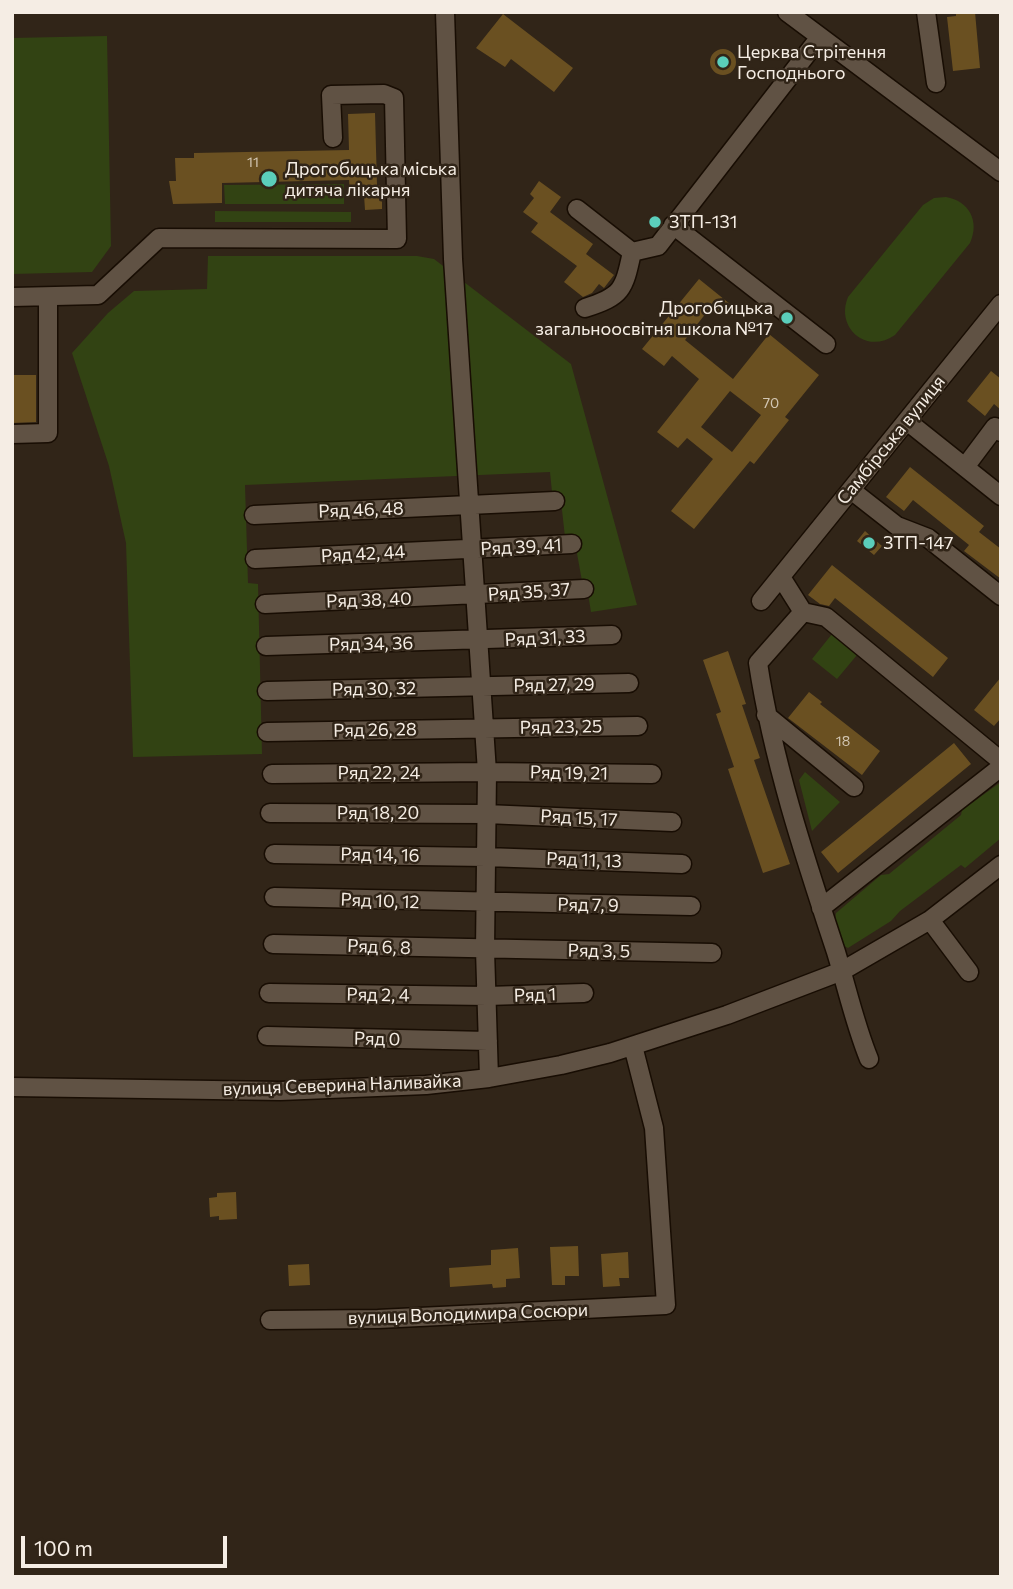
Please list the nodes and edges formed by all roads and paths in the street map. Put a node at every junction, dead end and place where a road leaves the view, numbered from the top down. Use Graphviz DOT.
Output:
graph roads {
  1 [pos="445,12"];
  2 [pos="787,12"];
  3 [pos="926,12"];
  4 [pos="820,37"];
  5 [pos="936,83"];
  6 [pos="333,138"];
  7 [pos="1001,173"];
  8 [pos="576,209"];
  9 [pos="673,225"];
  10 [pos="632,252"];
  11 [pos="48,297"];
  12 [pos="12,298"];
  13 [pos="1001,304"];
  14 [pos="585,308"];
  15 [pos="827,344"];
  16 [pos="907,421"];
  17 [pos="1001,432"];
  18 [pos="12,434"];
  19 [pos="965,467"];
  20 [pos="851,490"];
  21 [pos="1001,496"];
  22 [pos="555,501"];
  23 [pos="467,506"];
  24 [pos="254,514"];
  25 [pos="572,544"];
  26 [pos="471,550"];
  27 [pos="255,559"];
  28 [pos="781,577"];
  29 [pos="584,589"];
  30 [pos="474,596"];
  31 [pos="1001,596"];
  32 [pos="761,601"];
  33 [pos="265,604"];
  34 [pos="803,612"];
  35 [pos="612,635"];
  36 [pos="477,642"];
  37 [pos="265,646"];
  38 [pos="629,683"];
  39 [pos="480,686"];
  40 [pos="267,691"];
  41 [pos="766,715"];
  42 [pos="638,726"];
  43 [pos="483,728"];
  44 [pos="267,732"];
  45 [pos="999,758"];
  46 [pos="487,772"];
  47 [pos="272,774"];
  48 [pos="652,774"];
  49 [pos="854,787"];
  50 [pos="270,813"];
  51 [pos="486,814"];
  52 [pos="672,822"];
  53 [pos="274,854"];
  54 [pos="486,857"];
  55 [pos="682,864"];
  56 [pos="1001,865"];
  57 [pos="274,897"];
  58 [pos="486,904"];
  59 [pos="691,906"];
  60 [pos="821,908"];
  61 [pos="930,920"];
  62 [pos="273,944"];
  63 [pos="485,950"];
  64 [pos="712,953"];
  65 [pos="842,971"];
  66 [pos="969,972"];
  67 [pos="269,993"];
  68 [pos="584,993"];
  69 [pos="487,996"];
  70 [pos="267,1036"];
  71 [pos="488,1041"];
  72 [pos="633,1046"];
  73 [pos="869,1059"];
  74 [pos="489,1078"];
  75 [pos="12,1087"];
  76 [pos="270,1320"];
  1 -- 23 [label="street"];
  2 -- 4 [label="street"];
  3 -- 5 [label="street"];
  4 -- 7 [label="street"];
  4 -- 9 [label="street"];
  6 -- 11 [label="street"];
  8 -- 10 [label="street"];
  9 -- 10 [label="street"];
  9 -- 15 [label="street"];
  10 -- 14 [label="street"];
  11 -- 12 [label="street"];
  11 -- 18 [label="street"];
  13 -- 16 [label="street, Самбірська вулиця"];
  16 -- 19 [label="street"];
  16 -- 20 [label="street, Самбірська вулиця"];
  17 -- 19 [label="street"];
  19 -- 21 [label="street"];
  20 -- 28 [label="street, Самбірська вулиця"];
  20 -- 31 [label="street"];
  22 -- 23 [label="street, Ряд 46, 48"];
  23 -- 24 [label="street, Ряд 46, 48"];
  23 -- 26 [label="street"];
  25 -- 26 [label="street, Ряд 39, 41"];
  26 -- 27 [label="street, Ряд 42, 44"];
  26 -- 30 [label="street"];
  28 -- 32 [label="street, Самбірська вулиця"];
  28 -- 34 [label="street"];
  29 -- 30 [label="street, Ряд 35, 37"];
  30 -- 33 [label="street, Ряд 38, 40"];
  30 -- 36 [label="street"];
  34 -- 41 [label="street"];
  34 -- 45 [label="street"];
  35 -- 36 [label="street, Ряд 31, 33"];
  36 -- 37 [label="street, Ряд 34, 36"];
  36 -- 39 [label="street"];
  38 -- 39 [label="street, Ряд 27, 29"];
  39 -- 40 [label="street, Ряд 30, 32"];
  39 -- 43 [label="street"];
  41 -- 49 [label="street"];
  41 -- 60 [label="street"];
  42 -- 43 [label="street, Ряд 23, 25"];
  43 -- 44 [label="street, Ряд 26, 28"];
  43 -- 46 [label="street"];
  45 -- 60 [label="street"];
  46 -- 47 [label="street, Ряд 22, 24"];
  46 -- 48 [label="street, Ряд 19, 21"];
  46 -- 51 [label="street"];
  50 -- 51 [label="street, Ряд 18, 20"];
  51 -- 52 [label="street, Ряд 15, 17"];
  51 -- 54 [label="street"];
  53 -- 54 [label="street, Ряд 14, 16"];
  54 -- 55 [label="street, Ряд 11, 13"];
  54 -- 58 [label="street"];
  56 -- 61 [label="street, вулиця Северина Наливайка"];
  57 -- 58 [label="street, Ряд 10, 12"];
  58 -- 59 [label="street, Ряд 7, 9"];
  58 -- 63 [label="street"];
  60 -- 65 [label="street"];
  61 -- 65 [label="street, вулиця Северина Наливайка"];
  61 -- 66 [label="street"];
  62 -- 63 [label="street, Ряд 6, 8"];
  63 -- 64 [label="street, Ряд 3, 5"];
  63 -- 69 [label="street"];
  65 -- 72 [label="street, вулиця Северина Наливайка"];
  65 -- 73 [label="street"];
  67 -- 69 [label="street, Ряд 2, 4"];
  68 -- 69 [label="street, Ряд 1"];
  69 -- 71 [label="street"];
  70 -- 71 [label="street, Ряд 0"];
  71 -- 74 [label="street"];
  72 -- 74 [label="street, вулиця Северина Наливайка"];
  72 -- 76 [label="street, вулиця Володимира Сосюри"];
  74 -- 75 [label="street, вулиця Северина Наливайка"];
}
